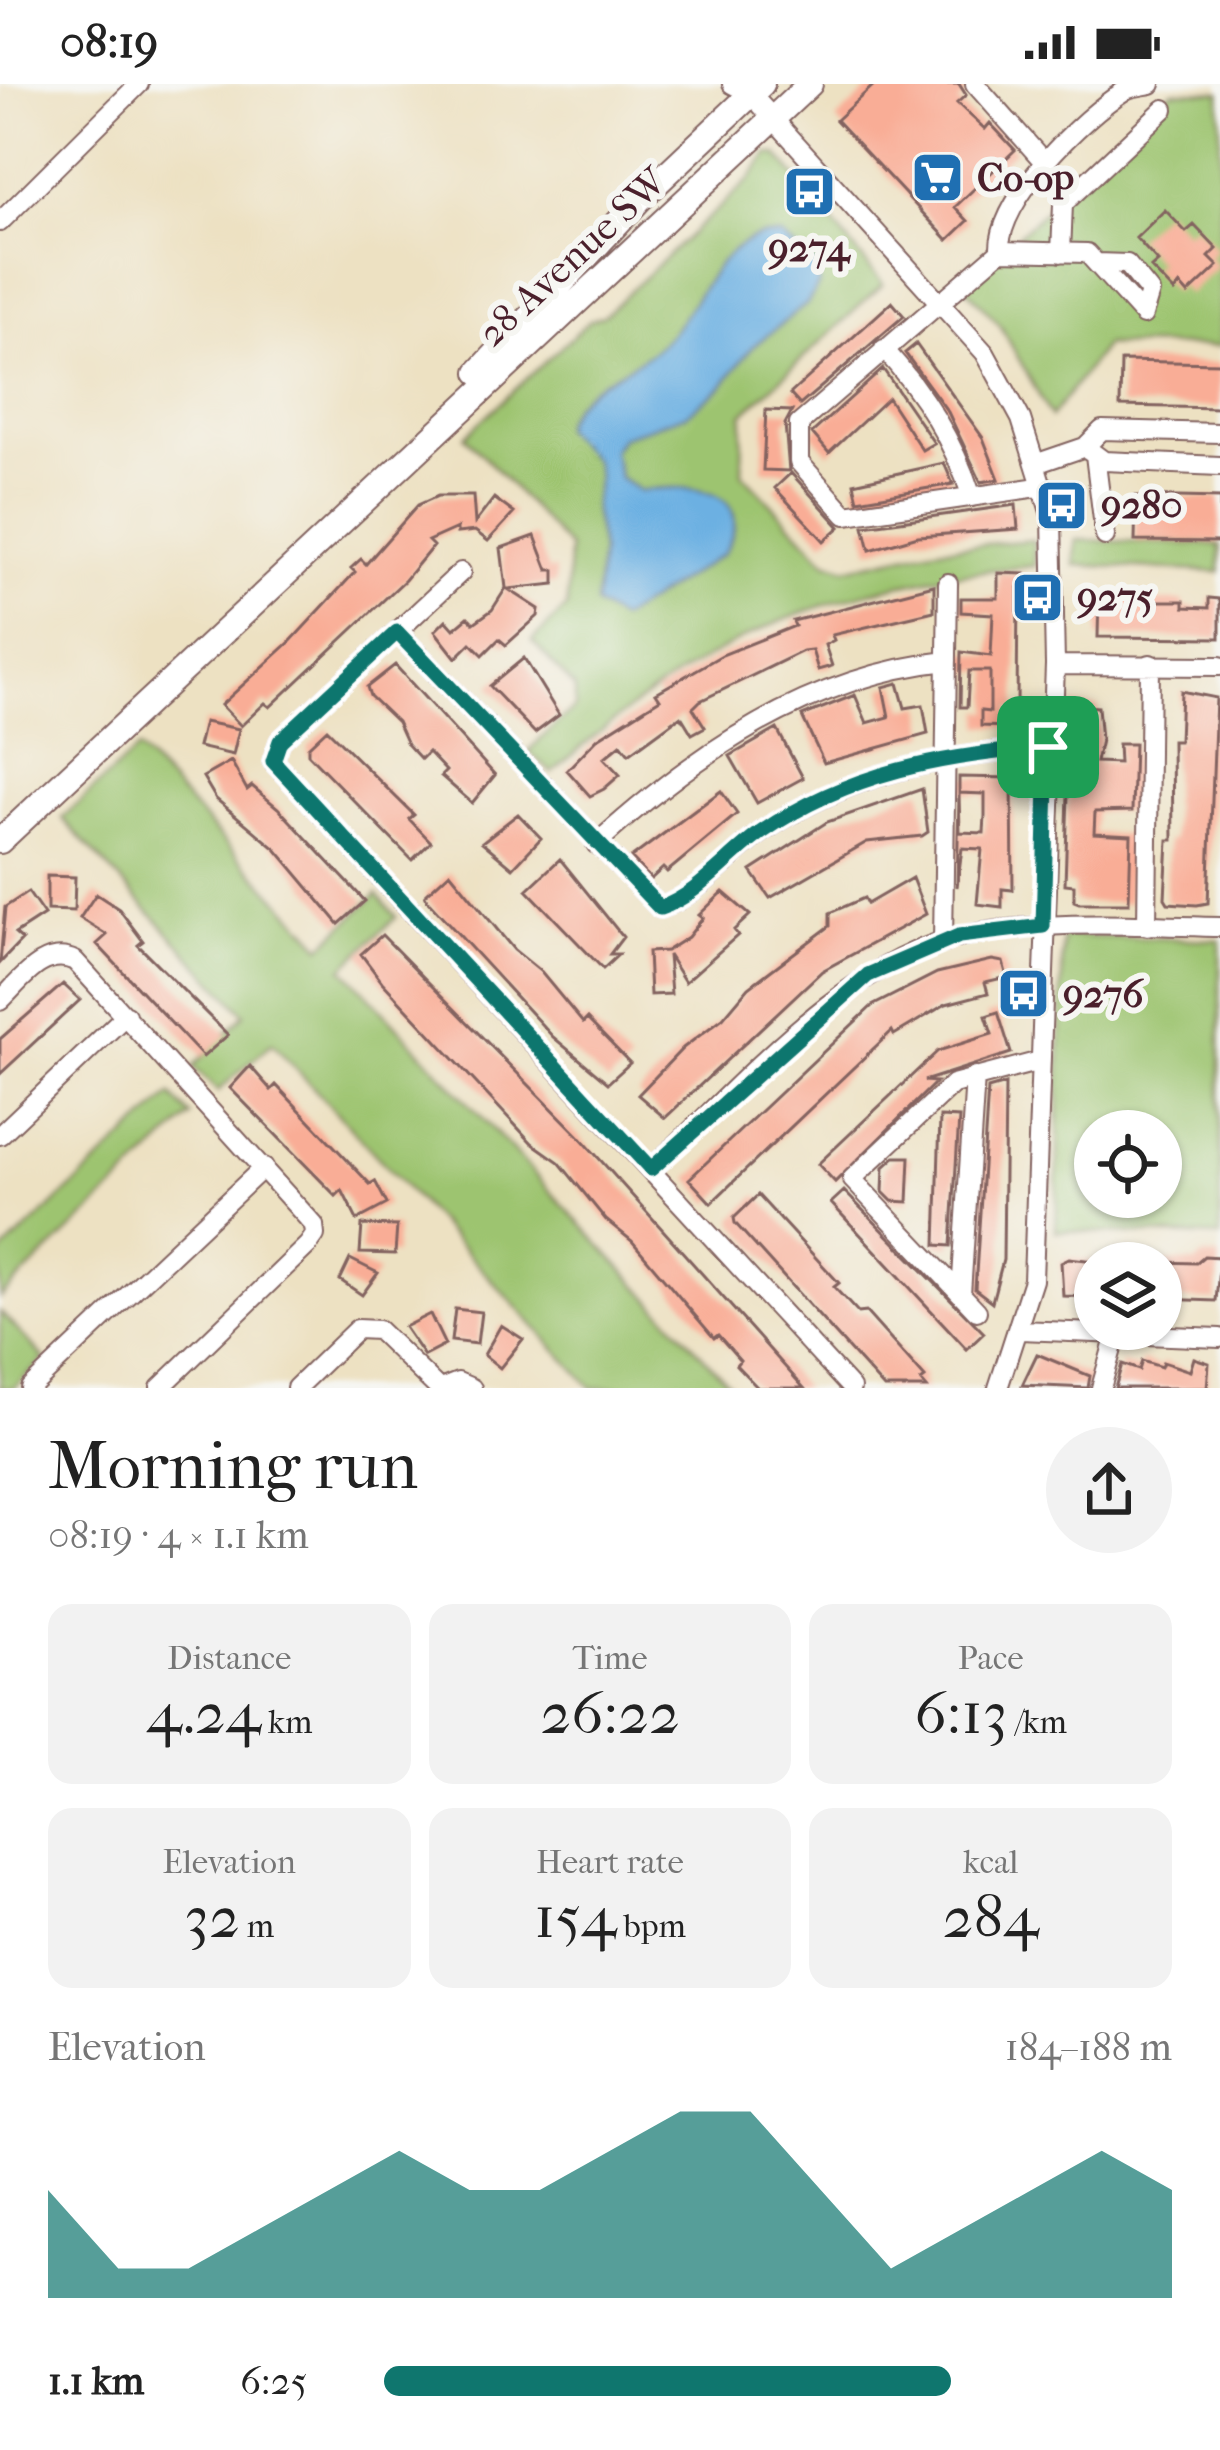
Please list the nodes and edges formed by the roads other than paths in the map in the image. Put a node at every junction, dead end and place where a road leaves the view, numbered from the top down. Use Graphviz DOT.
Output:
graph roads {
  1 [pos="139,84"];
  2 [pos="810,84"];
  3 [pos="975,84"];
  4 [pos="1151,84"];
  5 [pos="1126,86"];
  6 [pos="748,87"];
  7 [pos="1164,109"];
  8 [pos="774,119"];
  9 [pos="1045,163"];
  10 [pos="0,222"];
  11 [pos="1000,251"];
  12 [pos="1061,253"];
  13 [pos="1096,263"];
  14 [pos="578,300"];
  15 [pos="944,302"];
  16 [pos="884,350"];
  17 [pos="1220,433"];
  18 [pos="1090,451"];
  19 [pos="1038,463"];
  20 [pos="1220,466"];
  21 [pos="382,482"];
  22 [pos="1045,486"];
  23 [pos="972,496"];
  24 [pos="1105,536"];
  25 [pos="461,572"];
  26 [pos="948,584"];
  27 [pos="397,632"];
  28 [pos="947,661"];
  29 [pos="1150,664"];
  30 [pos="1055,665"];
  31 [pos="1220,666"];
  32 [pos="1048,747"];
  33 [pos="946,757"];
  34 [pos="0,841"];
  35 [pos="596,844"];
  36 [pos="1043,926"];
  37 [pos="1147,926"];
  38 [pos="1220,927"];
  39 [pos="943,943"];
  40 [pos="0,1001"];
  41 [pos="126,1016"];
  42 [pos="1040,1061"];
  43 [pos="975,1077"];
  44 [pos="0,1135"];
  45 [pos="264,1167"];
  46 [pos="651,1169"];
  47 [pos="961,1294"];
  48 [pos="977,1311"];
  49 [pos="1020,1330"];
  50 [pos="1074,1331"];
  51 [pos="1182,1335"];
  52 [pos="1220,1338"];
  53 [pos="1112,1350"];
  54 [pos="30,1388"];
  55 [pos="160,1388"];
  56 [pos="296,1388"];
  57 [pos="441,1388"];
  58 [pos="472,1388"];
  59 [pos="851,1388"];
  60 [pos="998,1388"];
  61 [pos="1101,1388"];
  1 -- 10 [label="street"];
  2 -- 8 [label="main road, 28 Avenue SW"];
  3 -- 9 [label="street"];
  4 -- 5 [label="street"];
  5 -- 9 [label="street"];
  6 -- 8 [label="street"];
  6 -- 14 [label="main road"];
  6 -- 21 [label="main road, 28 Avenue SW"];
  7 -- 12 [label="street"];
  8 -- 14 [label="main road, 28 Avenue SW"];
  8 -- 15 [label="street"];
  9 -- 11 [label="street"];
  11 -- 12 [label="street"];
  11 -- 15 [label="street"];
  12 -- 13 [label="street"];
  14 -- 21 [label="main road, 28 Avenue SW"];
  15 -- 16 [label="street"];
  15 -- 19 [label="street"];
  16 -- 23 [label="street"];
  16 -- 23 [label="street"];
  17 -- 18 [label="street"];
  18 -- 19 [label="street"];
  18 -- 20 [label="street"];
  18 -- 24 [label="street"];
  19 -- 22 [label="street"];
  21 -- 34 [label="main road, 28 Avenue SW"];
  22 -- 23 [label="street"];
  22 -- 30 [label="street"];
  25 -- 27 [label="street"];
  26 -- 28 [label="street"];
  27 -- 35 [label="street"];
  27 -- 46 [label="street"];
  28 -- 33 [label="street"];
  28 -- 35 [label="street"];
  29 -- 30 [label="street"];
  29 -- 31 [label="street"];
  29 -- 37 [label="street"];
  30 -- 32 [label="street"];
  32 -- 33 [label="street"];
  32 -- 36 [label="street"];
  33 -- 35 [label="street"];
  33 -- 39 [label="street"];
  36 -- 37 [label="street"];
  36 -- 39 [label="street"];
  36 -- 42 [label="street"];
  37 -- 38 [label="street"];
  39 -- 46 [label="street"];
  40 -- 41 [label="street"];
  41 -- 44 [label="street"];
  41 -- 45 [label="street"];
  42 -- 43 [label="street"];
  42 -- 49 [label="street"];
  43 -- 47 [label="street"];
  43 -- 47 [label="street"];
  45 -- 54 [label="street"];
  45 -- 55 [label="street"];
  46 -- 59 [label="street"];
  47 -- 48 [label="street"];
  49 -- 50 [label="street"];
  49 -- 60 [label="street"];
  51 -- 52 [label="street"];
  53 -- 61 [label="street"];
  56 -- 57 [label="street"];
  57 -- 58 [label="street"];
}
